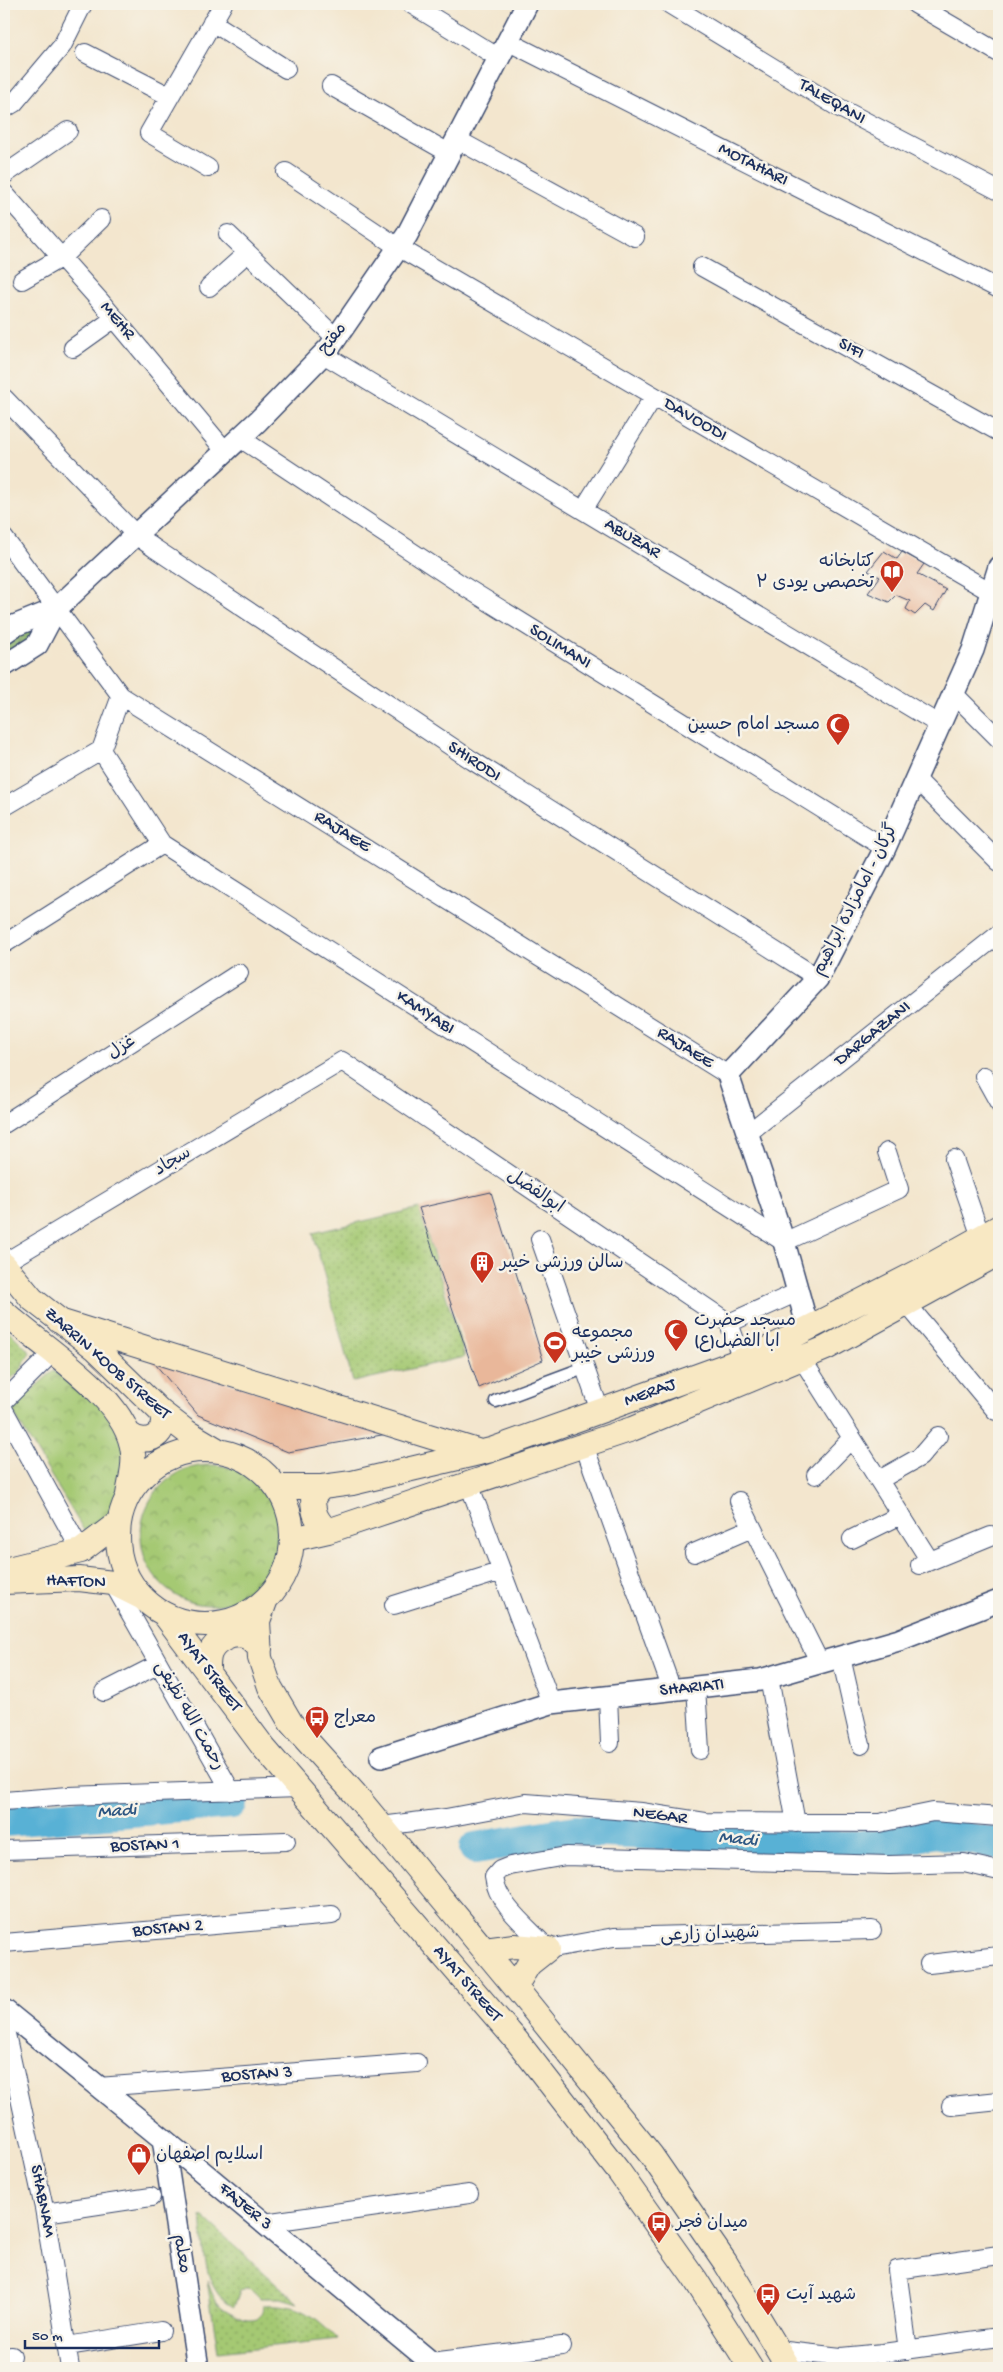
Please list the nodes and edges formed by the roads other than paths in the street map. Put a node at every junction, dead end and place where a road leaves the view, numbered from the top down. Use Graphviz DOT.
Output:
graph roads {
  1 [pos="83,4"];
  2 [pos="411,4"];
  3 [pos="527,4"];
  4 [pos="669,4"];
  5 [pos="915,4"];
  6 [pos="220,5"];
  7 [pos="212,22"];
  8 [pos="503,49"];
  9 [pos="85,53"];
  10 [pos="999,53"];
  11 [pos="286,69"];
  12 [pos="331,86"];
  13 [pos="170,96"];
  14 [pos="7,104"];
  15 [pos="68,131"];
  16 [pos="452,146"];
  17 [pos="208,168"];
  18 [pos="286,172"];
  19 [pos="4,175"];
  20 [pos="999,191"];
  21 [pos="4,193"];
  22 [pos="101,219"];
  23 [pos="228,234"];
  24 [pos="635,237"];
  25 [pos="398,247"];
  26 [pos="247,253"];
  27 [pos="62,257"];
  28 [pos="702,267"];
  29 [pos="22,280"];
  30 [pos="210,287"];
  31 [pos="999,289"];
  32 [pos="115,318"];
  33 [pos="336,338"];
  34 [pos="74,348"];
  35 [pos="323,354"];
  36 [pos="654,396"];
  37 [pos="4,398"];
  38 [pos="999,432"];
  39 [pos="233,445"];
  40 [pos="583,510"];
  41 [pos="137,536"];
  42 [pos="4,538"];
  43 [pos="999,567"];
  44 [pos="991,592"];
  45 [pos="56,609"];
  46 [pos="4,633"];
  47 [pos="4,666"];
  48 [pos="954,694"];
  49 [pos="121,696"];
  50 [pos="940,725"];
  51 [pos="999,739"];
  52 [pos="101,750"];
  53 [pos="916,778"];
  54 [pos="4,808"];
  55 [pos="162,844"];
  56 [pos="885,848"];
  57 [pos="999,862"];
  58 [pos="999,934"];
  59 [pos="4,944"];
  60 [pos="239,973"];
  61 [pos="818,978"];
  62 [pos="342,1061"];
  63 [pos="728,1075"];
  64 [pos="984,1076"];
  65 [pos="999,1103"];
  66 [pos="4,1124"];
  67 [pos="747,1134"];
  68 [pos="887,1152"];
  69 [pos="954,1159"];
  70 [pos="990,1232"];
  71 [pos="540,1239"];
  72 [pos="784,1242"];
  73 [pos="999,1253"];
  74 [pos="4,1264"];
  75 [pos="798,1292"];
  76 [pos="907,1304"];
  77 [pos="4,1312"];
  78 [pos="59,1321"];
  79 [pos="729,1323"];
  80 [pos="808,1328"];
  81 [pos="52,1352"];
  82 [pos="802,1358"];
  83 [pos="742,1360"];
  84 [pos="576,1372"];
  85 [pos="4,1401"];
  86 [pos="496,1401"];
  87 [pos="999,1408"];
  88 [pos="4,1410"];
  89 [pos="600,1411"];
  90 [pos="161,1412"];
  91 [pos="129,1434"];
  92 [pos="938,1436"];
  93 [pos="852,1438"];
  94 [pos="584,1445"];
  95 [pos="220,1451"];
  96 [pos="482,1452"];
  97 [pos="816,1475"];
  98 [pos="879,1480"];
  99 [pos="469,1484"];
  100 [pos="277,1487"];
  101 [pos="322,1487"];
  102 [pos="128,1496"];
  103 [pos="739,1501"];
  104 [pos="901,1515"];
  105 [pos="119,1522"];
  106 [pos="752,1528"];
  107 [pos="328,1531"];
  108 [pos="992,1536"];
  109 [pos="293,1538"];
  110 [pos="852,1539"];
  111 [pos="81,1551"];
  112 [pos="694,1553"];
  113 [pos="502,1572"];
  114 [pos="4,1578"];
  115 [pos="113,1583"];
  116 [pos="142,1598"];
  117 [pos="266,1599"];
  118 [pos="999,1601"];
  119 [pos="394,1605"];
  120 [pos="164,1614"];
  121 [pos="260,1649"];
  122 [pos="841,1657"];
  123 [pos="820,1663"];
  124 [pos="159,1664"];
  125 [pos="208,1669"];
  126 [pos="769,1678"];
  127 [pos="696,1687"];
  128 [pos="672,1690"];
  129 [pos="104,1692"];
  130 [pos="608,1697"];
  131 [pos="551,1703"];
  132 [pos="610,1743"];
  133 [pos="861,1745"];
  134 [pos="700,1750"];
  135 [pos="380,1757"];
  136 [pos="299,1788"];
  137 [pos="231,1790"];
  138 [pos="4,1801"];
  139 [pos="999,1817"];
  140 [pos="796,1823"];
  141 [pos="381,1826"];
  142 [pos="286,1841"];
  143 [pos="4,1850"];
  144 [pos="999,1871"];
  145 [pos="332,1915"];
  146 [pos="872,1930"];
  147 [pos="4,1943"];
  148 [pos="548,1948"];
  149 [pos="485,1950"];
  150 [pos="999,1956"];
  151 [pos="929,1964"];
  152 [pos="515,1987"];
  153 [pos="4,2010"];
  154 [pos="6,2034"];
  155 [pos="417,2063"];
  156 [pos="98,2087"];
  157 [pos="999,2101"];
  158 [pos="951,2106"];
  159 [pos="163,2139"];
  160 [pos="469,2194"];
  161 [pos="151,2197"];
  162 [pos="45,2213"];
  163 [pos="264,2223"];
  164 [pos="999,2255"];
  165 [pos="161,2331"];
  166 [pos="999,2337"];
  167 [pos="67,2346"];
  168 [pos="562,2346"];
  169 [pos="908,2350"];
  170 [pos="883,2353"];
  171 [pos="783,2359"];
  172 [pos="434,2365"];
  173 [pos="70,2368"];
  174 [pos="198,2368"];
  175 [pos="751,2368"];
  176 [pos="857,2368"];
  1 -- 14 [label="street"];
  2 -- 8 [label="street, MOTAHARI"];
  3 -- 8 [label="street, مفتح"];
  4 -- 20 [label="street, TALEQANI"];
  5 -- 10 [label="street"];
  6 -- 7 [label="street"];
  7 -- 11 [label="street"];
  7 -- 13 [label="street"];
  8 -- 16 [label="street, مفتح"];
  8 -- 31 [label="street, MOTAHARI"];
  9 -- 13 [label="street"];
  12 -- 16 [label="street"];
  13 -- 17 [label="street"];
  15 -- 19 [label="street"];
  16 -- 24 [label="street"];
  16 -- 25 [label="street, مفتح"];
  18 -- 25 [label="street, DAVOODI"];
  21 -- 27 [label="street, MEHR"];
  22 -- 27 [label="street"];
  23 -- 26 [label="street"];
  25 -- 33 [label="street, مفتح"];
  25 -- 36 [label="street, DAVOODI"];
  26 -- 30 [label="street"];
  26 -- 33 [label="street"];
  27 -- 29 [label="street"];
  27 -- 32 [label="street, MEHR"];
  28 -- 38 [label="street, SIFI"];
  32 -- 34 [label="street"];
  32 -- 39 [label="street, MEHR"];
  33 -- 35 [label="street, مفتح"];
  35 -- 39 [label="street, مفتح"];
  35 -- 40 [label="street, ABUZAR"];
  36 -- 40 [label="street"];
  36 -- 44 [label="street, DAVOODI"];
  37 -- 41 [label="street, SHIRODI"];
  39 -- 41 [label="street, مفتح"];
  39 -- 56 [label="street, SOLIMANI"];
  40 -- 50 [label="street, ABUZAR"];
  41 -- 45 [label="street, مفتح"];
  41 -- 61 [label="street, SHIRODI"];
  42 -- 45 [label="street, RAJAEE"];
  43 -- 44 [label="street, گرکان - امامزاده ابراهیم"];
  44 -- 48 [label="street, گرکان - امامزاده ابراهیم"];
  45 -- 46 [label="street"];
  45 -- 47 [label="street"];
  45 -- 49 [label="street, RAJAEE"];
  48 -- 50 [label="street, گرکان - امامزاده ابراهیم"];
  48 -- 51 [label="street"];
  49 -- 52 [label="street"];
  49 -- 63 [label="street, RAJAEE"];
  50 -- 53 [label="street, گرکان - امامزاده ابراهیم"];
  52 -- 54 [label="street"];
  52 -- 55 [label="street, KAMYABI"];
  53 -- 56 [label="street, گرکان - امامزاده ابراهیم"];
  53 -- 57 [label="street"];
  55 -- 59 [label="street"];
  55 -- 72 [label="street, KAMYABI"];
  56 -- 61 [label="street, گرکان - امامزاده ابراهیم"];
  58 -- 67 [label="street, DARGAZANI"];
  60 -- 66 [label="street, غزل"];
  61 -- 63 [label="street, گرکان - امامزاده ابراهیم"];
  62 -- 74 [label="street, سجاد"];
  62 -- 79 [label="street, ابوالفضل"];
  63 -- 67 [label="street"];
  64 -- 65 [label="street"];
  67 -- 72 [label="street"];
  68 -- 72 [label="street"];
  69 -- 70 [label="street"];
  70 -- 80 [label="main road, MERAJ"];
  71 -- 89 [label="street"];
  72 -- 75 [label="street"];
  73 -- 76 [label="main road, MERAJ"];
  74 -- 78 [label="main road, ZARRIN KOOB STREET"];
  75 -- 79 [label="street"];
  75 -- 80 [label="street"];
  76 -- 82 [label="main road, MERAJ"];
  76 -- 87 [label="street"];
  77 -- 81 [label="main road, ZARRIN KOOB STREET"];
  78 -- 90 [label="main road, ZARRIN KOOB STREET"];
  78 -- 96 [label="main road"];
  79 -- 83 [label="street"];
  80 -- 83 [label="main road, MERAJ"];
  81 -- 85 [label="street"];
  81 -- 91 [label="main road, ZARRIN KOOB STREET"];
  82 -- 93 [label="street"];
  82 -- 94 [label="main road, MERAJ"];
  83 -- 89 [label="main road, MERAJ"];
  84 -- 86 [label="street"];
  88 -- 111 [label="street"];
  89 -- 96 [label="main road, MERAJ"];
  90 -- 91 [label="main road"];
  90 -- 95 [label="main road, ZARRIN KOOB STREET"];
  91 -- 102 [label="main road, ZARRIN KOOB STREET"];
  92 -- 98 [label="street"];
  93 -- 97 [label="street"];
  93 -- 98 [label="street"];
  94 -- 99 [label="main road, MERAJ"];
  94 -- 128 [label="street"];
  95 -- 100 [label="main road"];
  95 -- 102 [label="main road"];
  96 -- 101 [label="main road, MERAJ"];
  98 -- 104 [label="street"];
  99 -- 107 [label="main road, MERAJ"];
  99 -- 113 [label="street"];
  100 -- 101 [label="main road, MERAJ"];
  100 -- 109 [label="main road"];
  101 -- 107 [label="main road"];
  102 -- 105 [label="main road"];
  103 -- 106 [label="street"];
  104 -- 108 [label="street"];
  104 -- 110 [label="street"];
  105 -- 111 [label="main road, HAFTON"];
  105 -- 116 [label="main road"];
  106 -- 112 [label="street"];
  106 -- 123 [label="street"];
  107 -- 109 [label="main road, MERAJ"];
  109 -- 117 [label="main road"];
  111 -- 114 [label="main road, HAFTON"];
  113 -- 119 [label="street"];
  113 -- 131 [label="street"];
  114 -- 115 [label="main road, HAFTON"];
  115 -- 116 [label="main road, HAFTON"];
  115 -- 124 [label="street, رحمت الله نظیفی"];
  116 -- 120 [label="main road"];
  117 -- 120 [label="main road"];
  117 -- 121 [label="main road, AYAT STREET"];
  118 -- 122 [label="street, SHARIATI"];
  120 -- 125 [label="main road, AYAT STREET"];
  121 -- 125 [label="main road"];
  121 -- 141 [label="main road, AYAT STREET"];
  122 -- 123 [label="street, SHARIATI"];
  122 -- 133 [label="street"];
  123 -- 126 [label="street, SHARIATI"];
  124 -- 129 [label="street"];
  124 -- 137 [label="street, رحمت الله نظیفی"];
  125 -- 136 [label="main road, AYAT STREET"];
  126 -- 127 [label="street, SHARIATI"];
  126 -- 140 [label="street"];
  127 -- 128 [label="street, SHARIATI"];
  127 -- 134 [label="street"];
  128 -- 130 [label="street, SHARIATI"];
  130 -- 131 [label="street, SHARIATI"];
  130 -- 132 [label="street"];
  131 -- 135 [label="street, SHARIATI"];
  136 -- 137 [label="street, رحمت الله نظیفی"];
  136 -- 175 [label="main road, AYAT STREET"];
  137 -- 138 [label="street"];
  139 -- 140 [label="street, NEGAR"];
  140 -- 141 [label="street, NEGAR"];
  141 -- 149 [label="main road, AYAT STREET"];
  142 -- 143 [label="street, BOSTAN 1"];
  144 -- 148 [label="street"];
  145 -- 147 [label="street, BOSTAN 2"];
  146 -- 148 [label="street, شهیدان زارعی"];
  148 -- 149 [label="main road"];
  148 -- 152 [label="main road"];
  149 -- 152 [label="main road, AYAT STREET"];
  150 -- 151 [label="street"];
  152 -- 171 [label="main road, AYAT STREET"];
  153 -- 156 [label="street, FAJER 3"];
  154 -- 162 [label="street, SHABNAM"];
  155 -- 156 [label="street, BOSTAN 3"];
  156 -- 159 [label="street, FAJER 3"];
  157 -- 158 [label="street"];
  159 -- 163 [label="street, FAJER 3"];
  159 -- 174 [label="street, معلم"];
  160 -- 163 [label="street"];
  161 -- 162 [label="street"];
  162 -- 167 [label="street, SHABNAM"];
  163 -- 172 [label="street, FAJER 3"];
  164 -- 169 [label="street"];
  165 -- 167 [label="street"];
  166 -- 169 [label="street"];
  167 -- 173 [label="street, SHABNAM"];
  168 -- 172 [label="street"];
  169 -- 170 [label="street"];
  170 -- 171 [label="street"];
  170 -- 176 [label="street"];
}
